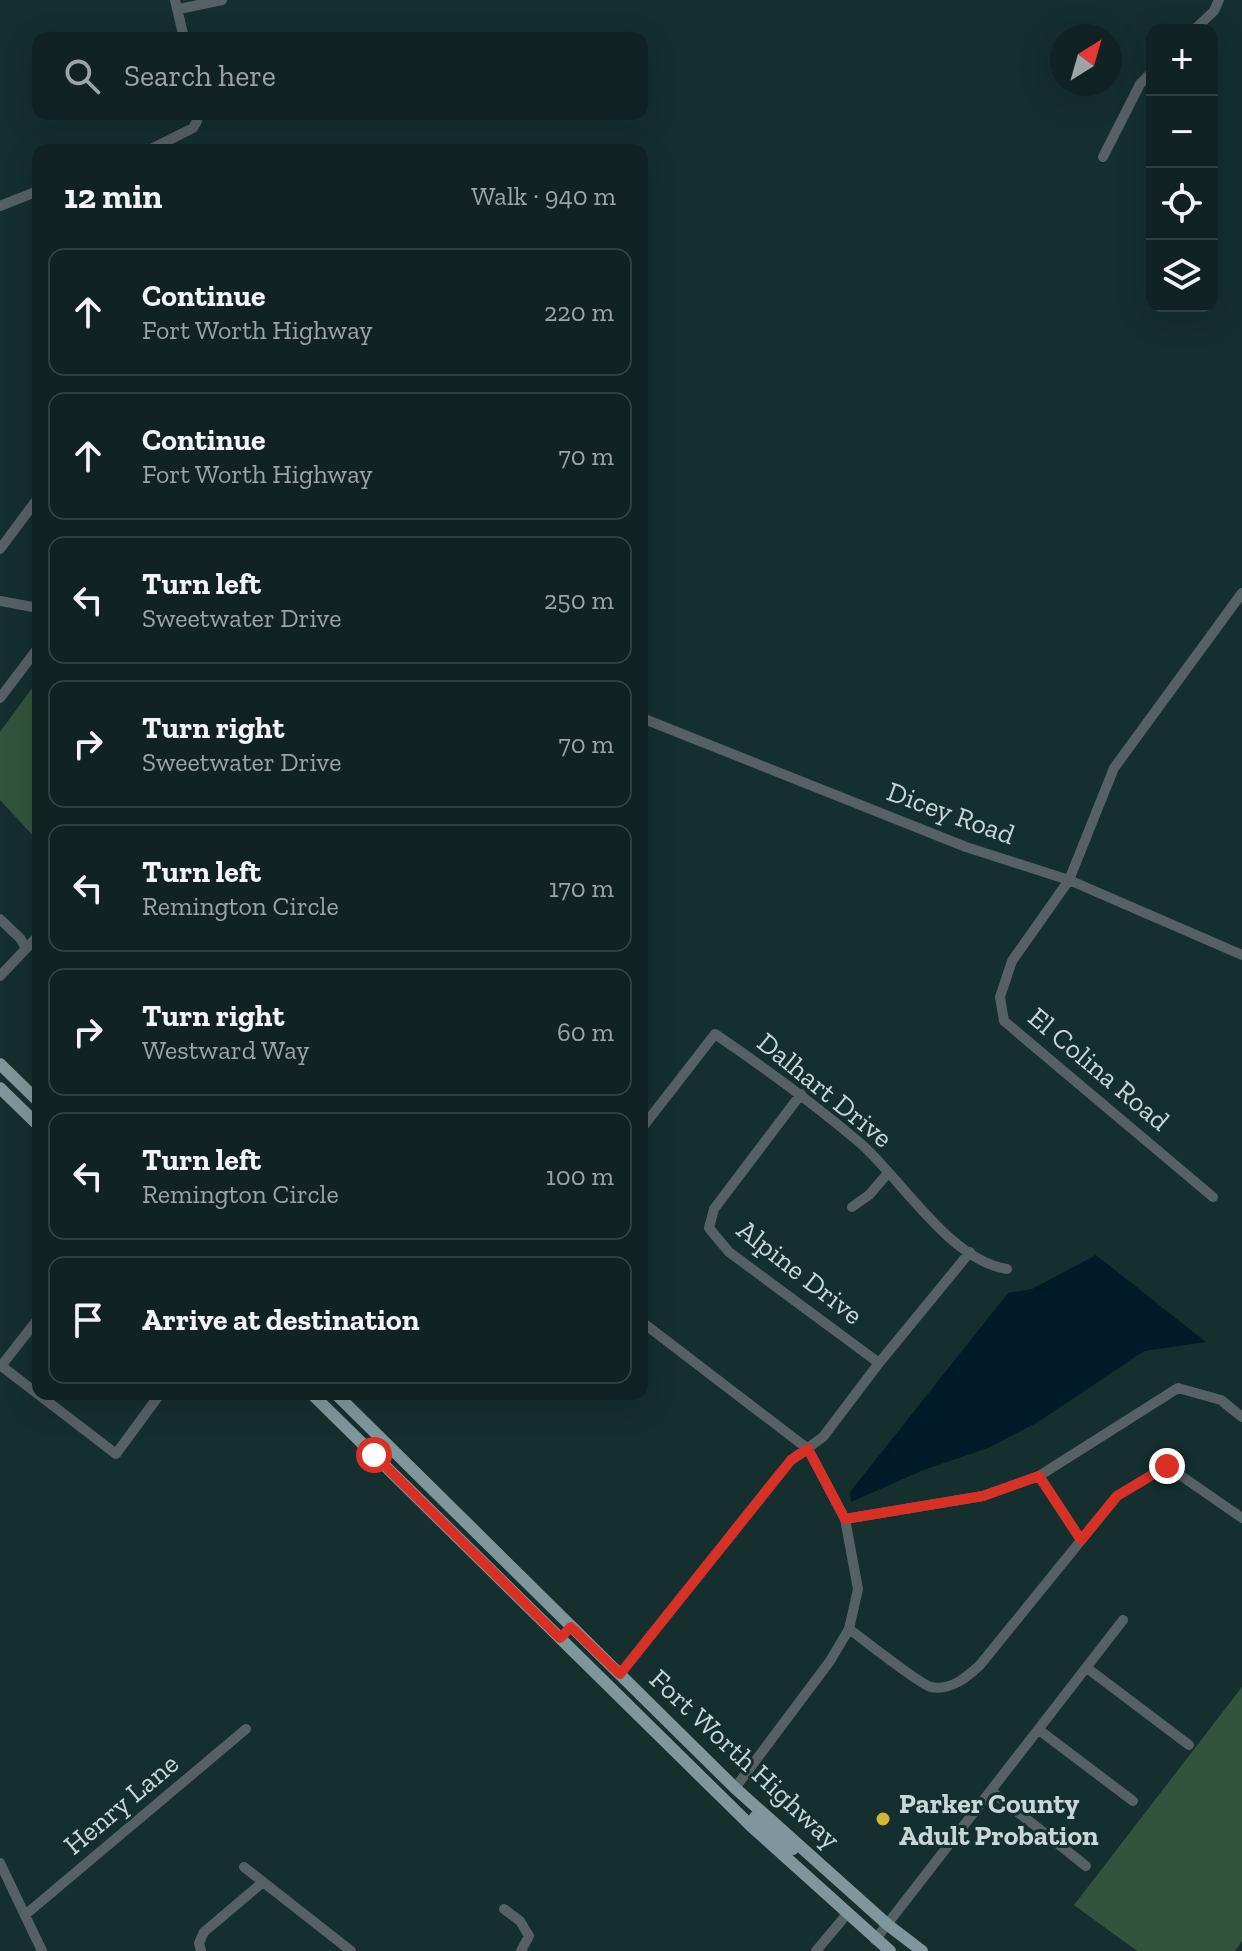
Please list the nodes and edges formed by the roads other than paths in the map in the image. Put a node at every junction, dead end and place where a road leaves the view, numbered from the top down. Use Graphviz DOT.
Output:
graph roads {
  1 [pos="222,0"];
  2 [pos="1219,0"];
  3 [pos="177,5"];
  4 [pos="1200,24"];
  5 [pos="183,32"];
  6 [pos="1146,78"];
  7 [pos="197,120"];
  8 [pos="161,144"];
  9 [pos="1103,157"];
  10 [pos="32,193"];
  11 [pos="0,206"];
  12 [pos="32,506"];
  13 [pos="0,549"];
  14 [pos="1242,593"];
  15 [pos="0,601"];
  16 [pos="32,607"];
  17 [pos="32,656"];
  18 [pos="0,698"];
  19 [pos="648,720"];
  20 [pos="1069,880"];
  21 [pos="0,919"];
  22 [pos="32,942"];
  23 [pos="26,948"];
  24 [pos="1242,955"];
  25 [pos="0,976"];
  26 [pos="0,1064"];
  27 [pos="0,1088"];
  28 [pos="801,1094"];
  29 [pos="32,1095"];
  30 [pos="32,1119"];
  31 [pos="648,1120"];
  32 [pos="888,1173"];
  33 [pos="1213,1197"];
  34 [pos="852,1207"];
  35 [pos="970,1252"];
  36 [pos="1007,1269"];
  37 [pos="32,1327"];
  38 [pos="648,1327"];
  39 [pos="879,1363"];
  40 [pos="1,1366"];
  41 [pos="32,1388"];
  42 [pos="49,1400"];
  43 [pos="156,1400"];
  44 [pos="318,1400"];
  45 [pos="342,1400"];
  46 [pos="1242,1417"];
  47 [pos="385,1443"];
  48 [pos="808,1449"];
  49 [pos="374,1455"];
  50 [pos="1039,1476"];
  51 [pos="1242,1518"];
  52 [pos="845,1519"];
  53 [pos="1081,1540"];
  54 [pos="502,1557"];
  55 [pos="490,1569"];
  56 [pos="1123,1620"];
  57 [pos="571,1627"];
  58 [pos="849,1629"];
  59 [pos="560,1638"];
  60 [pos="1087,1668"];
  61 [pos="620,1674"];
  62 [pos="246,1729"];
  63 [pos="1039,1730"];
  64 [pos="667,1743"];
  65 [pos="1189,1745"];
  66 [pos="735,1788"];
  67 [pos="991,1791"];
  68 [pos="1133,1801"];
  69 [pos="734,1809"];
  70 [pos="810,1856"];
  71 [pos="0,1863"];
  72 [pos="1086,1866"];
  73 [pos="244,1867"];
  74 [pos="263,1882"];
  75 [pos="504,1909"];
  76 [pos="847,1914"];
  77 [pos="25,1915"];
  78 [pos="888,1925"];
  79 [pos="875,1940"];
  80 [pos="42,1951"];
  81 [pos="201,1951"];
  82 [pos="351,1951"];
  83 [pos="521,1951"];
  84 [pos="816,1951"];
  85 [pos="890,1951"];
  86 [pos="922,1951"];
  1 -- 3 [label="street"];
  2 -- 4 [label="street"];
  3 -- 5 [label="street"];
  6 -- 9 [label="street"];
  7 -- 8 [label="street"];
  10 -- 11 [label="street"];
  12 -- 13 [label="street"];
  14 -- 20 [label="street, El Colina Road"];
  15 -- 16 [label="street"];
  17 -- 18 [label="street"];
  19 -- 20 [label="street, Dicey Road"];
  20 -- 24 [label="street, Dicey Road"];
  20 -- 33 [label="street, El Colina Road"];
  21 -- 23 [label="street"];
  22 -- 23 [label="street"];
  23 -- 25 [label="street"];
  26 -- 29 [label="main road"];
  27 -- 30 [label="main road"];
  28 -- 31 [label="street, Dalhart Drive"];
  28 -- 32 [label="street, Dalhart Drive"];
  28 -- 39 [label="street, Alpine Drive"];
  32 -- 34 [label="street"];
  32 -- 35 [label="street, Dalhart Drive"];
  35 -- 36 [label="street, Dalhart Drive"];
  35 -- 39 [label="street"];
  37 -- 40 [label="street"];
  38 -- 48 [label="street"];
  39 -- 48 [label="street"];
  40 -- 41 [label="street"];
  42 -- 43 [label="street"];
  44 -- 49 [label="main road, Fort Worth Highway"];
  45 -- 47 [label="main road, Fort Worth Highway"];
  46 -- 50 [label="street"];
  47 -- 49 [label="main road"];
  47 -- 54 [label="main road, Fort Worth Highway"];
  48 -- 52 [label="street"];
  48 -- 61 [label="street"];
  49 -- 55 [label="main road, Fort Worth Highway"];
  50 -- 52 [label="street"];
  50 -- 53 [label="street"];
  51 -- 53 [label="street"];
  52 -- 58 [label="street"];
  53 -- 58 [label="street"];
  54 -- 55 [label="main road"];
  54 -- 57 [label="main road, Fort Worth Highway"];
  55 -- 59 [label="main road, Fort Worth Highway"];
  56 -- 60 [label="street"];
  57 -- 59 [label="main road"];
  57 -- 61 [label="main road, Fort Worth Highway"];
  58 -- 66 [label="street"];
  59 -- 64 [label="main road, Fort Worth Highway"];
  60 -- 63 [label="street"];
  60 -- 65 [label="street"];
  61 -- 66 [label="main road, Fort Worth Highway"];
  62 -- 77 [label="street, Henry Lane"];
  63 -- 67 [label="street"];
  63 -- 68 [label="street"];
  64 -- 66 [label="main road"];
  64 -- 69 [label="main road, Fort Worth Highway"];
  66 -- 70 [label="main road, Fort Worth Highway"];
  67 -- 72 [label="street"];
  67 -- 78 [label="street"];
  69 -- 70 [label="main road"];
  69 -- 76 [label="main road, Fort Worth Highway"];
  70 -- 78 [label="main road, Fort Worth Highway"];
  71 -- 77 [label="street"];
  73 -- 74 [label="street"];
  74 -- 81 [label="street"];
  74 -- 82 [label="street"];
  75 -- 83 [label="street"];
  76 -- 79 [label="main road, Fort Worth Highway"];
  76 -- 84 [label="street"];
  77 -- 80 [label="street"];
  78 -- 79 [label="street"];
  78 -- 86 [label="main road, Fort Worth Highway"];
  79 -- 85 [label="main road, Fort Worth Highway"];
}
